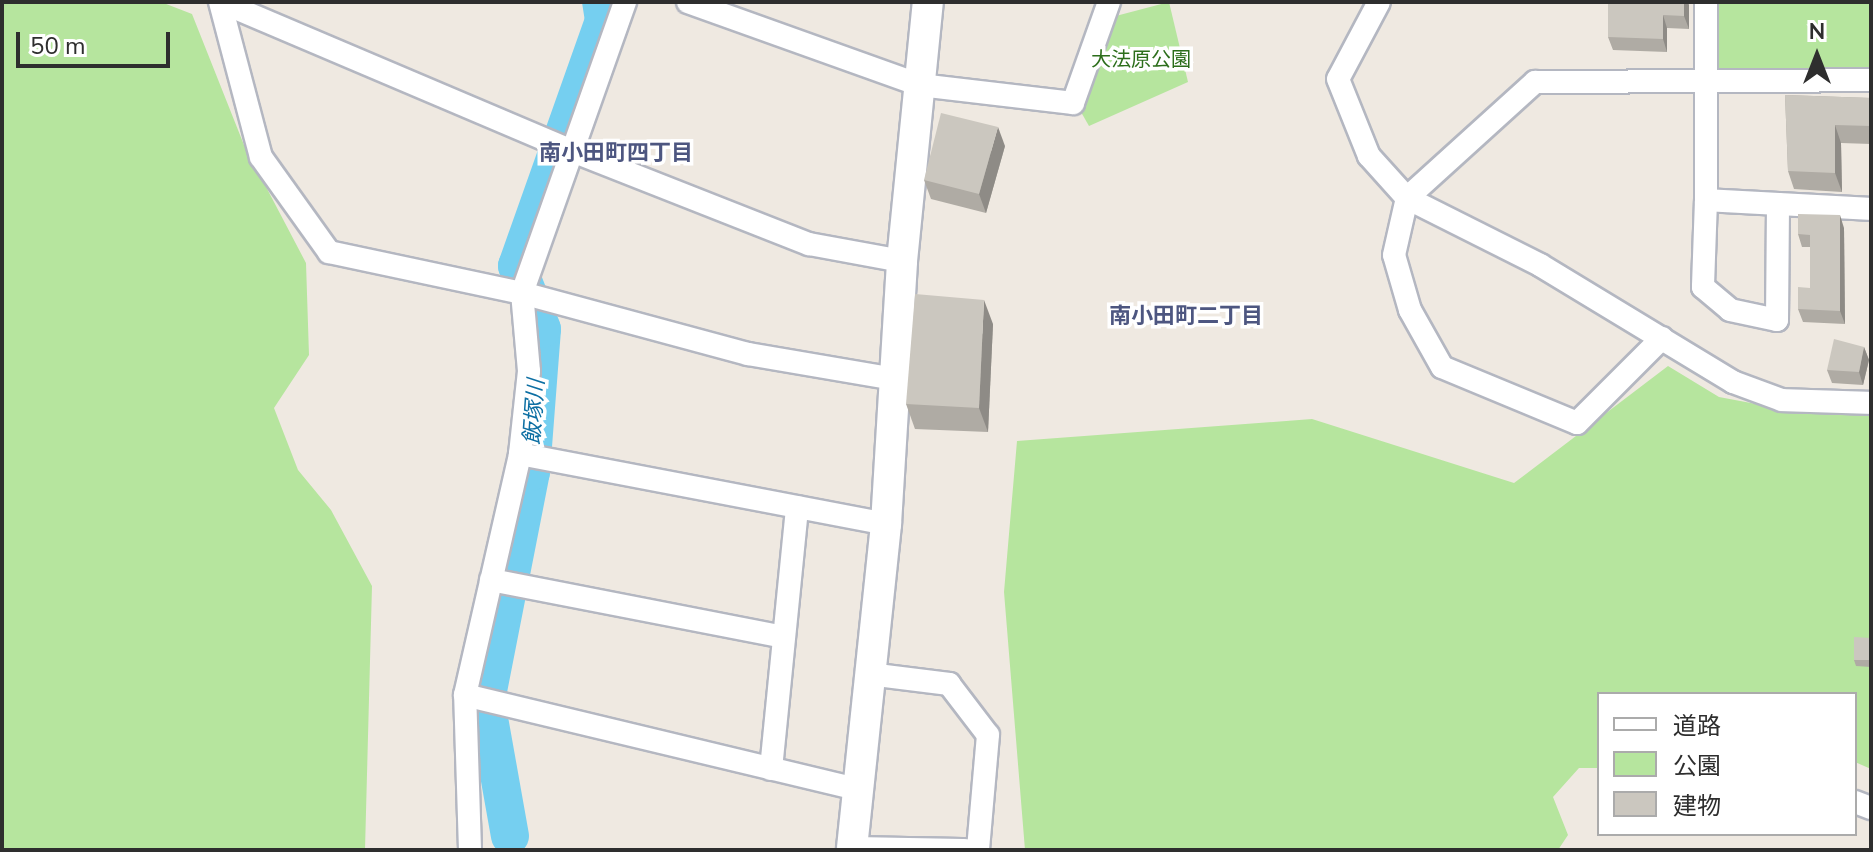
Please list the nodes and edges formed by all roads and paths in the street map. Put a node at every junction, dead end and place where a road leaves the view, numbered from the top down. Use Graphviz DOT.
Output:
graph roads {
  1 [pos="221,2"];
  2 [pos="625,2"];
  3 [pos="688,2"];
  4 [pos="928,2"];
  5 [pos="1379,2"];
  6 [pos="1706,2"];
  7 [pos="1115,4"];
  8 [pos="1706,78"];
  9 [pos="1871,80"];
  10 [pos="920,85"];
  11 [pos="570,150"];
  12 [pos="1407,198"];
  13 [pos="1706,200"];
  14 [pos="1778,204"];
  15 [pos="1871,209"];
  16 [pos="902,261"];
  17 [pos="522,293"];
  18 [pos="1662,338"];
  19 [pos="895,379"];
  20 [pos="1871,403"];
  21 [pos="520,454"];
  22 [pos="797,507"];
  23 [pos="886,524"];
  24 [pos="491,580"];
  25 [pos="784,637"];
  26 [pos="869,674"];
  27 [pos="465,695"];
  28 [pos="771,769"];
  29 [pos="856,789"];
  30 [pos="852,848"];
  31 [pos="470,850"];
  32 [pos="965,850"];
  33 [pos="978,850"];
  1 -- 11 [label="street"];
  1 -- 17 [label="street"];
  2 -- 11 [label="street"];
  3 -- 10 [label="street"];
  4 -- 10 [label="street"];
  5 -- 12 [label="street"];
  6 -- 8 [label="street"];
  7 -- 10 [label="street"];
  8 -- 9 [label="street"];
  8 -- 12 [label="street"];
  8 -- 13 [label="street"];
  10 -- 16 [label="street"];
  11 -- 16 [label="street"];
  11 -- 17 [label="street"];
  12 -- 18 [label="street"];
  12 -- 18 [label="street"];
  13 -- 14 [label="street"];
  13 -- 14 [label="street"];
  14 -- 15 [label="street"];
  16 -- 19 [label="street"];
  17 -- 19 [label="street"];
  17 -- 21 [label="street"];
  18 -- 20 [label="street"];
  19 -- 23 [label="street"];
  21 -- 22 [label="street"];
  21 -- 24 [label="street"];
  22 -- 23 [label="street"];
  22 -- 25 [label="street"];
  23 -- 26 [label="street"];
  24 -- 25 [label="street"];
  24 -- 27 [label="street"];
  25 -- 28 [label="street"];
  26 -- 29 [label="street"];
  26 -- 33 [label="street"];
  27 -- 28 [label="street"];
  27 -- 31 [label="street"];
  28 -- 29 [label="street"];
  29 -- 30 [label="street"];
  30 -- 32 [label="street"];
}
